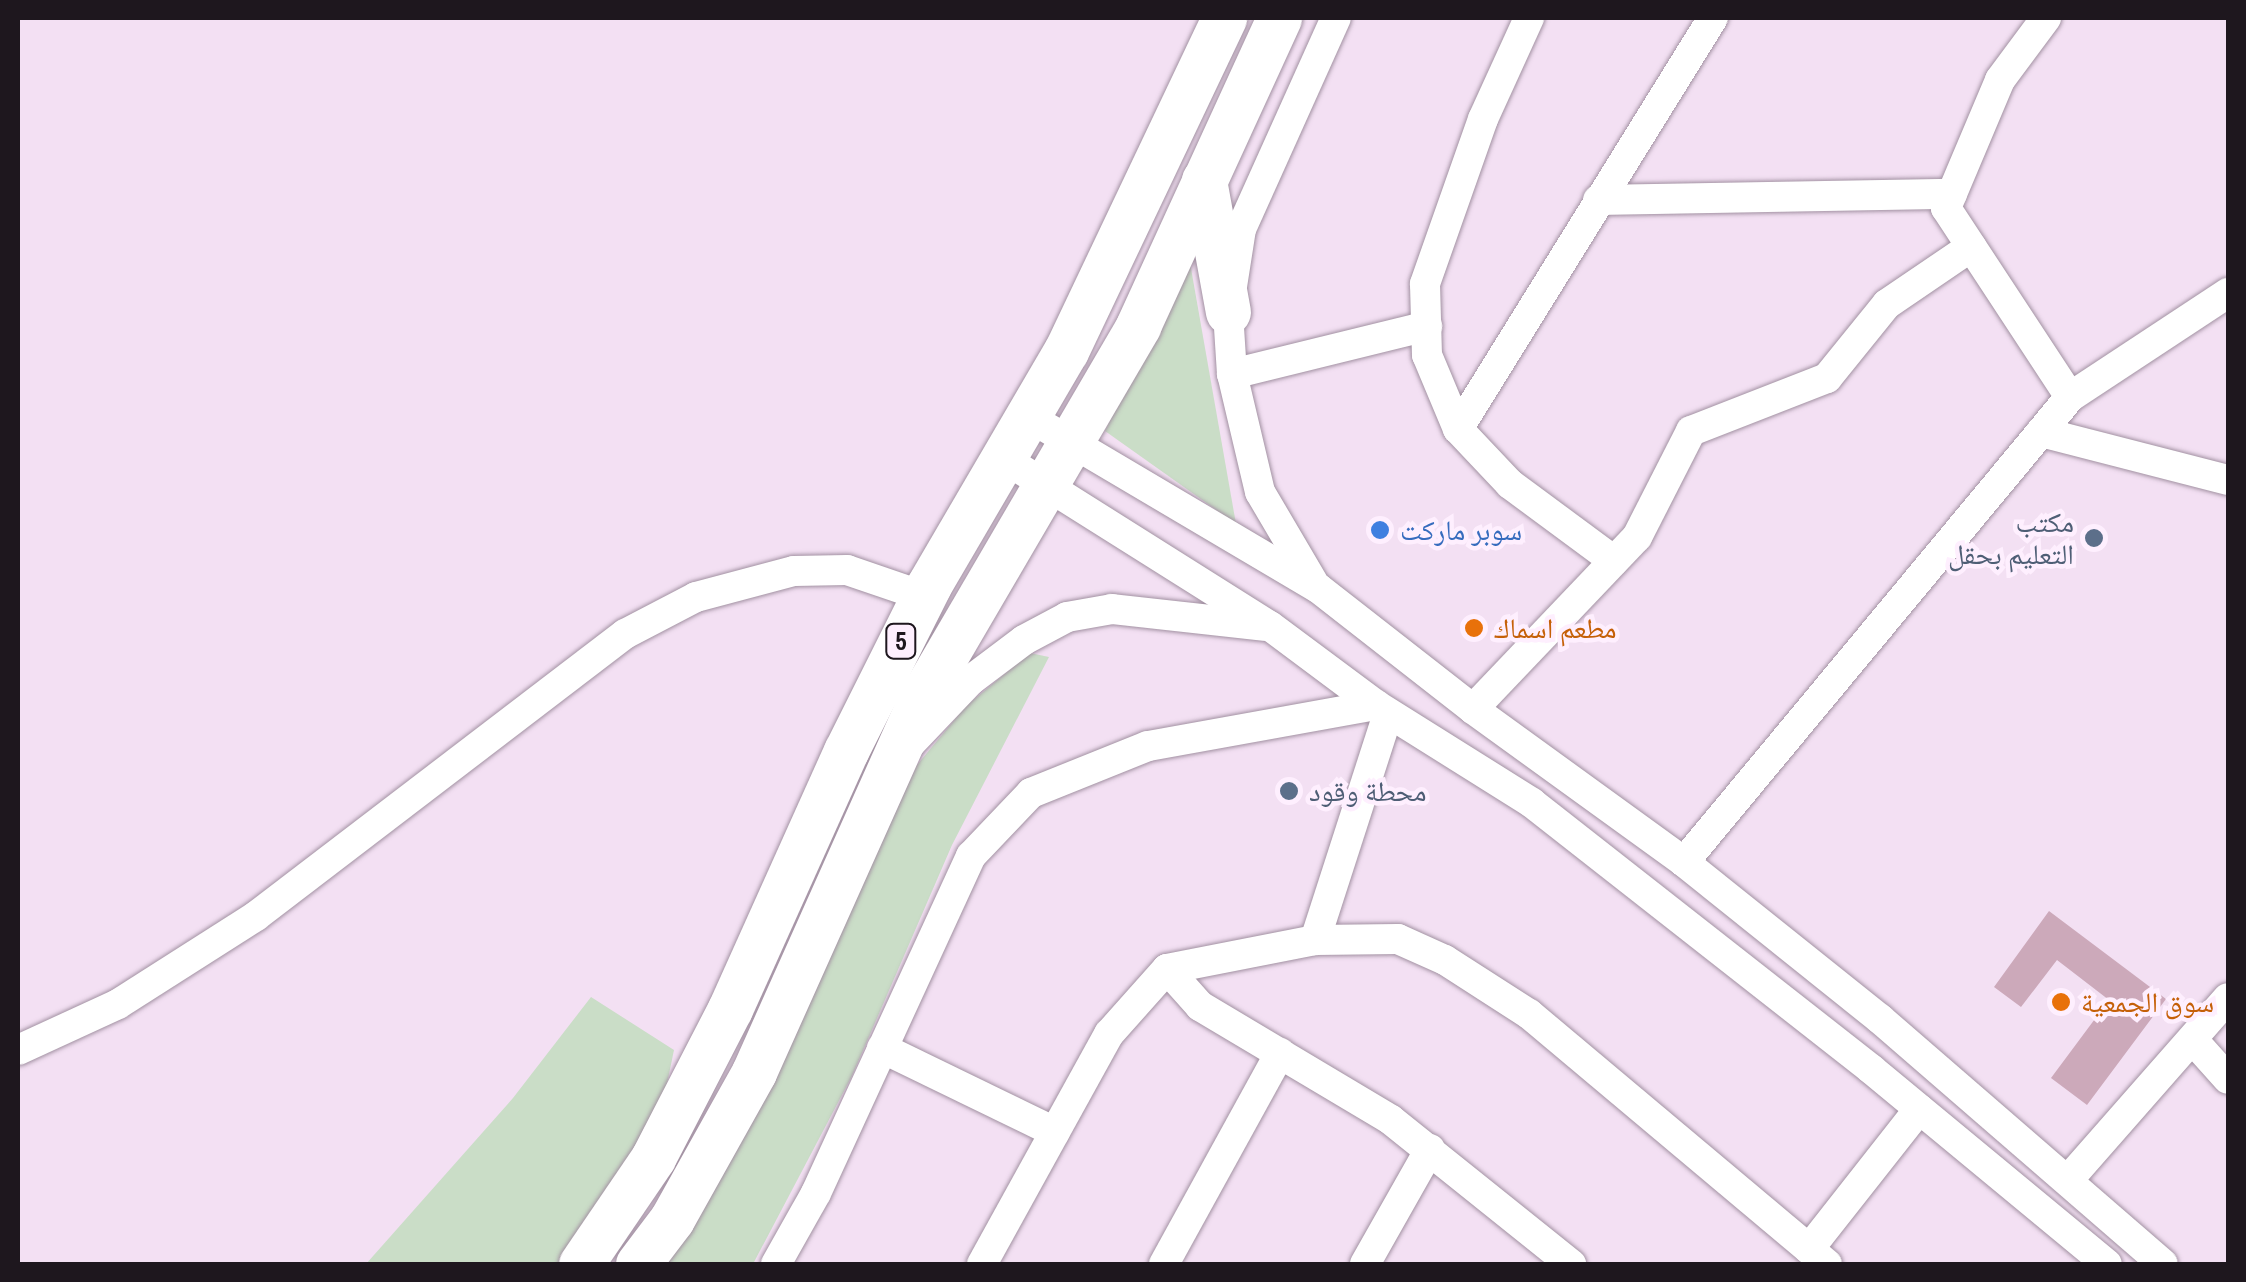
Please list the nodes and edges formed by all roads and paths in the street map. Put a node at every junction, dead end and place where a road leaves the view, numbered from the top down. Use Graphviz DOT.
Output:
graph roads {
  1 [pos="1224,18"];
  2 [pos="1279,18"];
  3 [pos="1336,18"];
  4 [pos="1529,18"];
  5 [pos="1713,18"];
  6 [pos="2046,18"];
  7 [pos="1204,180"];
  8 [pos="1952,194"];
  9 [pos="1598,200"];
  10 [pos="1971,247"];
  11 [pos="2228,293"];
  12 [pos="1228,312"];
  13 [pos="1427,326"];
  14 [pos="1232,374"];
  15 [pos="2070,397"];
  16 [pos="1028,416"];
  17 [pos="1458,429"];
  18 [pos="2041,432"];
  19 [pos="1070,443"];
  20 [pos="1003,458"];
  21 [pos="2228,480"];
  22 [pos="1047,482"];
  23 [pos="1614,561"];
  24 [pos="1318,588"];
  25 [pos="924,596"];
  26 [pos="1270,626"];
  27 [pos="1382,710"];
  28 [pos="1473,710"];
  29 [pos="891,765"];
  30 [pos="1689,866"];
  31 [pos="1660,904"];
  32 [pos="1315,940"];
  33 [pos="1167,969"];
  34 [pos="2228,998"];
  35 [pos="2193,1040"];
  36 [pos="882,1048"];
  37 [pos="18,1050"];
  38 [pos="1280,1054"];
  39 [pos="2228,1079"];
  40 [pos="1919,1109"];
  41 [pos="1055,1132"];
  42 [pos="1430,1149"];
  43 [pos="2068,1180"];
  44 [pos="1818,1257"];
  45 [pos="580,1264"];
  46 [pos="638,1264"];
  47 [pos="776,1264"];
  48 [pos="982,1264"];
  49 [pos="1164,1264"];
  50 [pos="1365,1264"];
  51 [pos="1571,1264"];
  52 [pos="2107,1264"];
  53 [pos="2163,1264"];
  1 -- 16 [label="highway, 5"];
  2 -- 7 [label="highway, 5"];
  3 -- 12 [label="street"];
  4 -- 13 [label="street"];
  5 -- 9 [label="street"];
  6 -- 8 [label="street"];
  7 -- 12 [label="highway"];
  7 -- 19 [label="highway, 5"];
  8 -- 9 [label="street"];
  8 -- 10 [label="street"];
  9 -- 17 [label="street"];
  10 -- 15 [label="street"];
  10 -- 23 [label="street"];
  11 -- 15 [label="street"];
  12 -- 14 [label="street"];
  13 -- 14 [label="street"];
  13 -- 17 [label="street"];
  14 -- 24 [label="street"];
  15 -- 18 [label="street"];
  16 -- 19 [label="street"];
  16 -- 20 [label="highway, 5"];
  17 -- 23 [label="street"];
  18 -- 21 [label="street"];
  18 -- 30 [label="street"];
  19 -- 22 [label="highway, 5"];
  19 -- 24 [label="street"];
  20 -- 22 [label="street"];
  20 -- 25 [label="highway, 5"];
  22 -- 26 [label="street"];
  22 -- 29 [label="highway, 5"];
  23 -- 28 [label="street"];
  24 -- 28 [label="street"];
  25 -- 37 [label="street"];
  25 -- 45 [label="highway, 5"];
  26 -- 27 [label="street"];
  26 -- 29 [label="street"];
  27 -- 31 [label="street"];
  27 -- 32 [label="street"];
  27 -- 36 [label="street"];
  28 -- 30 [label="street"];
  29 -- 46 [label="highway, 5"];
  30 -- 31 [label="street"];
  30 -- 43 [label="street"];
  31 -- 40 [label="street"];
  32 -- 33 [label="street"];
  32 -- 44 [label="street"];
  33 -- 38 [label="street"];
  33 -- 41 [label="street"];
  34 -- 35 [label="street"];
  35 -- 39 [label="street"];
  35 -- 43 [label="street"];
  36 -- 41 [label="street"];
  36 -- 47 [label="street"];
  38 -- 42 [label="street"];
  38 -- 49 [label="street"];
  40 -- 44 [label="street"];
  40 -- 52 [label="street"];
  41 -- 48 [label="street"];
  42 -- 50 [label="street"];
  42 -- 51 [label="street"];
  43 -- 53 [label="street"];
}
